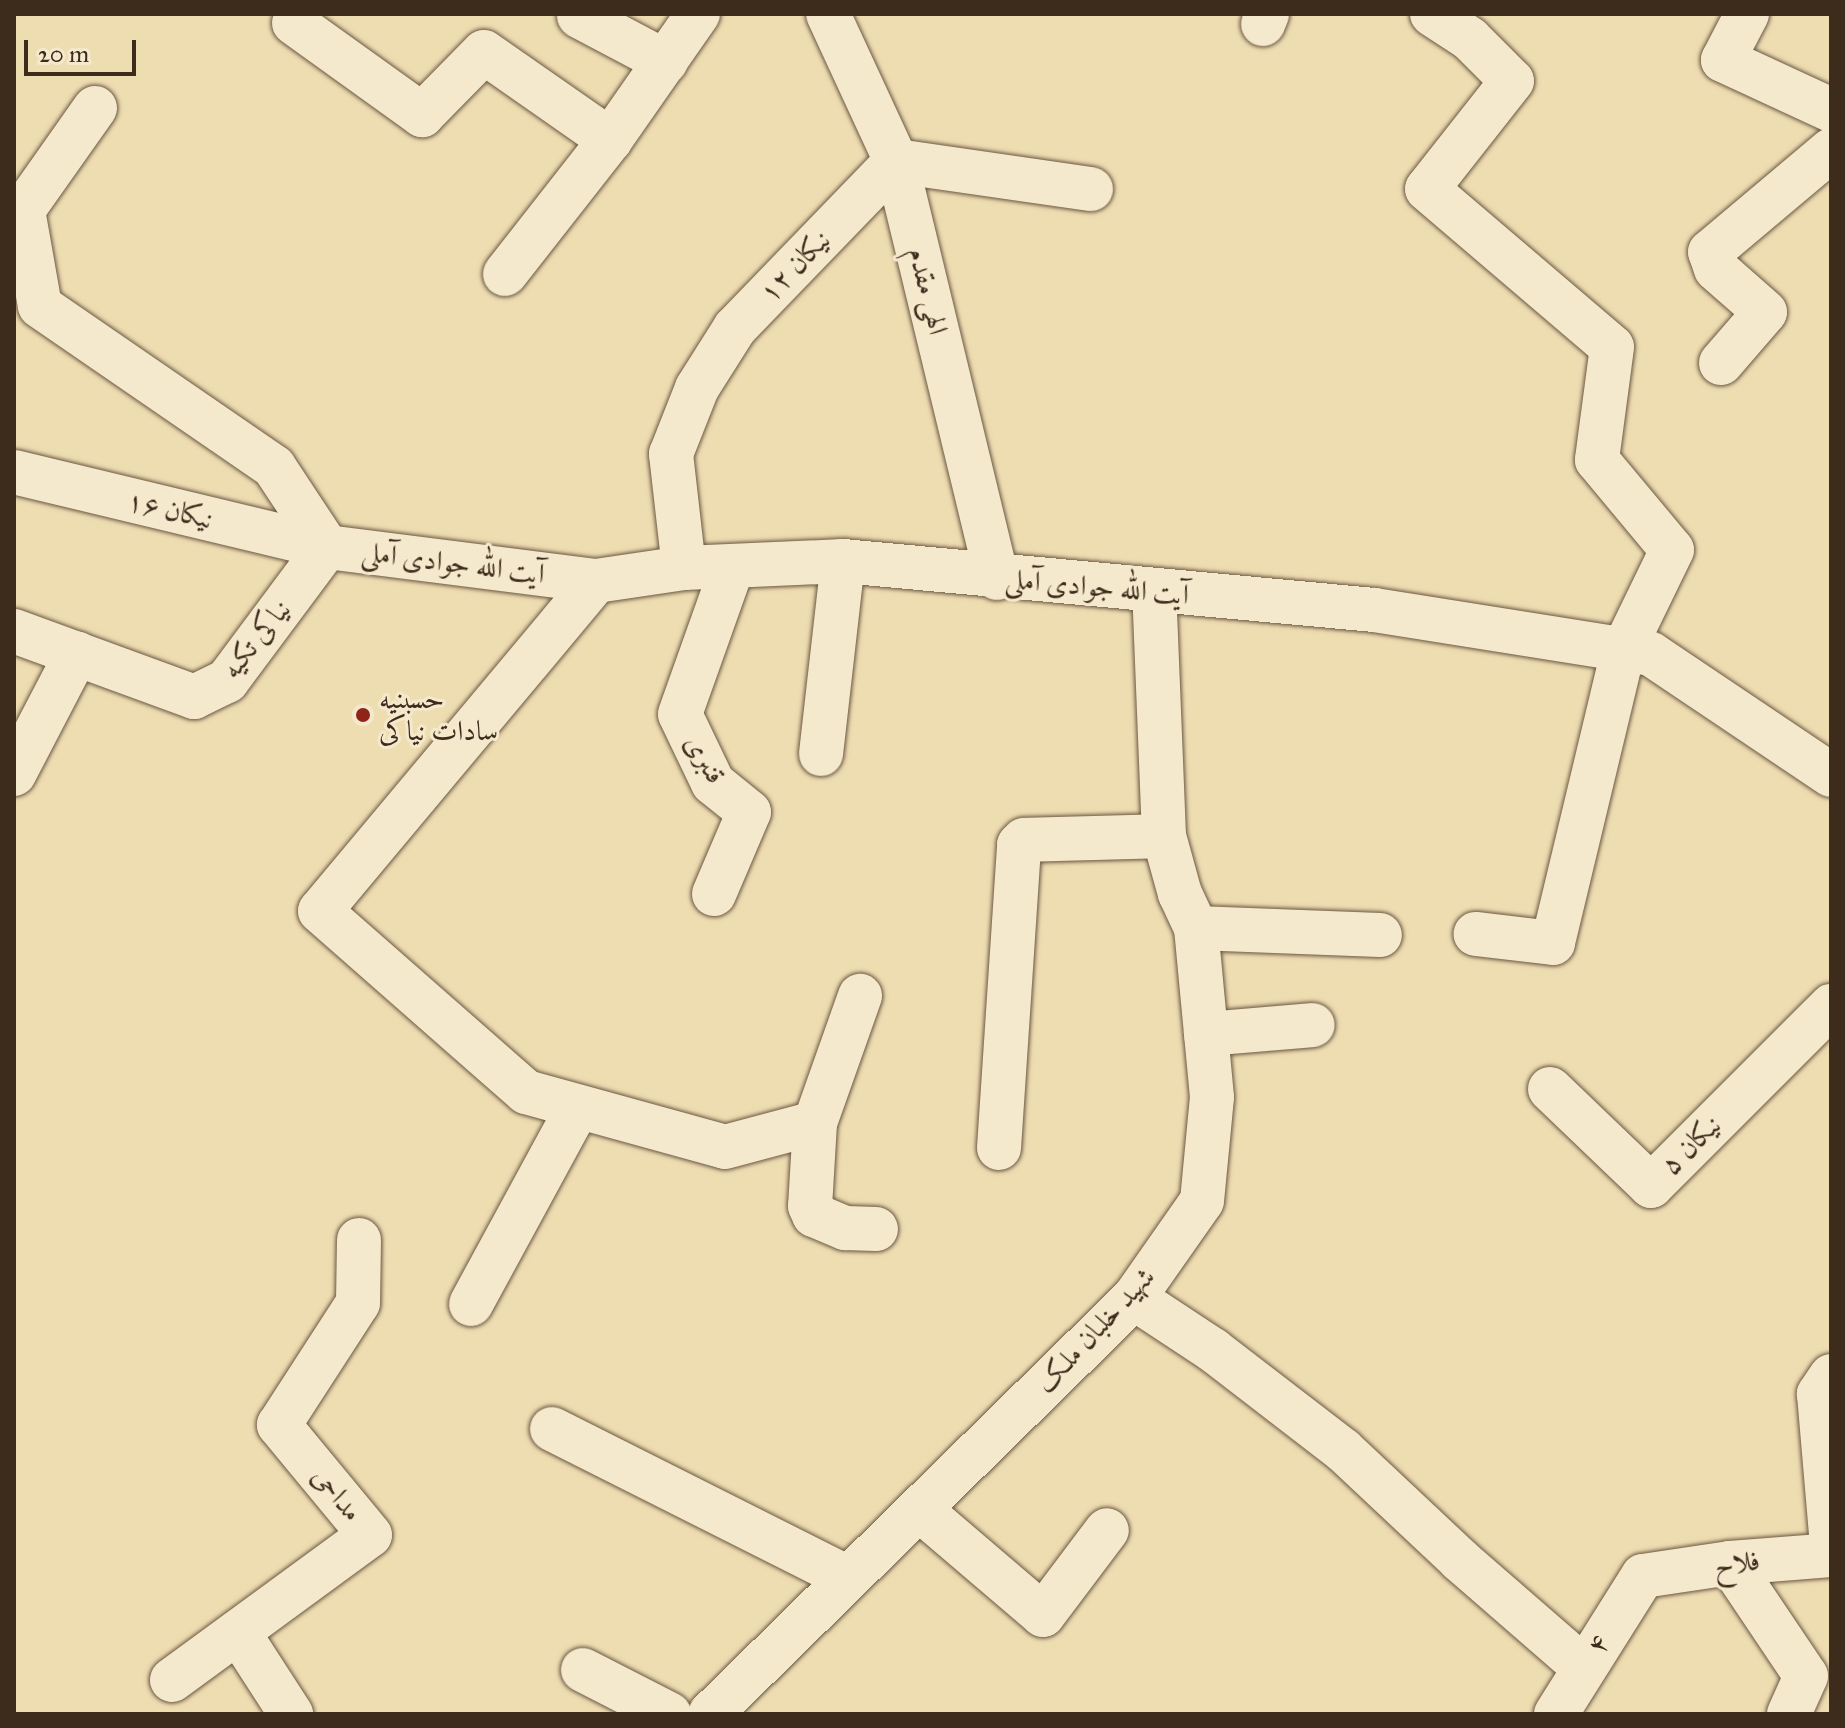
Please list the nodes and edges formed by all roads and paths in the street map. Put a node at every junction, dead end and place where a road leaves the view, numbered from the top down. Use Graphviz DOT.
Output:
graph roads {
  1 [pos="698,14"];
  2 [pos="828,14"];
  3 [pos="1432,14"];
  4 [pos="1747,14"];
  5 [pos="579,16"];
  6 [pos="294,23"];
  7 [pos="666,62"];
  8 [pos="95,108"];
  9 [pos="1831,110"];
  10 [pos="610,140"];
  11 [pos="1831,150"];
  12 [pos="896,161"];
  13 [pos="1091,189"];
  14 [pos="505,274"];
  15 [pos="1721,363"];
  16 [pos="14,472"];
  17 [pos="327,547"];
  18 [pos="843,561"];
  19 [pos="684,568"];
  20 [pos="732,568"];
  21 [pos="997,578"];
  22 [pos="596,581"];
  23 [pos="1154,592"];
  24 [pos="14,631"];
  25 [pos="1623,651"];
  26 [pos="77,653"];
  27 [pos="821,754"];
  28 [pos="14,774"];
  29 [pos="1831,775"];
  30 [pos="1164,836"];
  31 [pos="714,894"];
  32 [pos="1196,928"];
  33 [pos="1476,934"];
  34 [pos="1380,935"];
  35 [pos="860,996"];
  36 [pos="1831,1006"];
  37 [pos="1313,1025"];
  38 [pos="1206,1034"];
  39 [pos="1550,1089"];
  40 [pos="578,1107"];
  41 [pos="815,1123"];
  42 [pos="999,1148"];
  43 [pos="876,1229"];
  44 [pos="359,1240"];
  45 [pos="1134,1298"];
  46 [pos="471,1304"];
  47 [pos="1831,1376"];
  48 [pos="552,1429"];
  49 [pos="919,1509"];
  50 [pos="1107,1530"];
  51 [pos="1831,1534"];
  52 [pos="1831,1555"];
  53 [pos="1730,1563"];
  54 [pos="1643,1576"];
  55 [pos="848,1578"];
  56 [pos="238,1632"];
  57 [pos="1583,1667"];
  58 [pos="583,1670"];
  59 [pos="172,1680"];
  60 [pos="291,1714"];
  61 [pos="669,1714"];
  62 [pos="710,1714"];
  63 [pos="1556,1714"];
  64 [pos="1789,1714"];
  1 -- 7 [label="street"];
  2 -- 12 [label="street, الهی مقدم"];
  3 -- 25 [label="street"];
  4 -- 9 [label="street"];
  5 -- 7 [label="street"];
  6 -- 10 [label="street"];
  7 -- 10 [label="street"];
  8 -- 17 [label="street"];
  10 -- 14 [label="street"];
  11 -- 15 [label="street"];
  12 -- 13 [label="street"];
  12 -- 19 [label="street, نیکان ۱۲"];
  12 -- 21 [label="street, الهی مقدم"];
  16 -- 17 [label="street, نیکان ۱۶"];
  17 -- 22 [label="street, آیت الله جوادی آملی"];
  17 -- 26 [label="street, نیاکی تکیه"];
  18 -- 20 [label="street, آیت الله جوادی آملی"];
  18 -- 21 [label="street, آیت الله جوادی آملی"];
  18 -- 27 [label="street"];
  19 -- 20 [label="street, آیت الله جوادی آملی"];
  19 -- 22 [label="street, آیت الله جوادی آملی"];
  20 -- 31 [label="street, قنبری"];
  21 -- 23 [label="street, آیت الله جوادی آملی"];
  22 -- 40 [label="street"];
  23 -- 25 [label="street, آیت الله جوادی آملی"];
  23 -- 30 [label="street, شهید خلبان ملک"];
  24 -- 26 [label="street, نیاکی تکیه"];
  25 -- 29 [label="street, آیت الله جوادی آملی"];
  25 -- 33 [label="street"];
  26 -- 28 [label="street"];
  30 -- 32 [label="street, شهید خلبان ملک"];
  30 -- 42 [label="street"];
  32 -- 34 [label="street"];
  32 -- 38 [label="street, شهید خلبان ملک"];
  35 -- 41 [label="street"];
  36 -- 39 [label="street, نیکان ۵"];
  37 -- 38 [label="street"];
  38 -- 45 [label="street, شهید خلبان ملک"];
  40 -- 41 [label="street"];
  40 -- 46 [label="street"];
  41 -- 43 [label="street"];
  44 -- 56 [label="street, مداحی"];
  45 -- 49 [label="street, شهید خلبان ملک"];
  45 -- 57 [label="street"];
  47 -- 51 [label="street"];
  48 -- 55 [label="street"];
  49 -- 50 [label="street"];
  49 -- 55 [label="street, شهید خلبان ملک"];
  52 -- 53 [label="street, فلاح"];
  53 -- 54 [label="street, فلاح"];
  53 -- 64 [label="street"];
  54 -- 57 [label="street, ۴"];
  55 -- 62 [label="street, شهید خلبان ملک"];
  56 -- 59 [label="street, مداحی"];
  56 -- 60 [label="street"];
  57 -- 63 [label="street, ۴"];
  58 -- 61 [label="street"];
}
